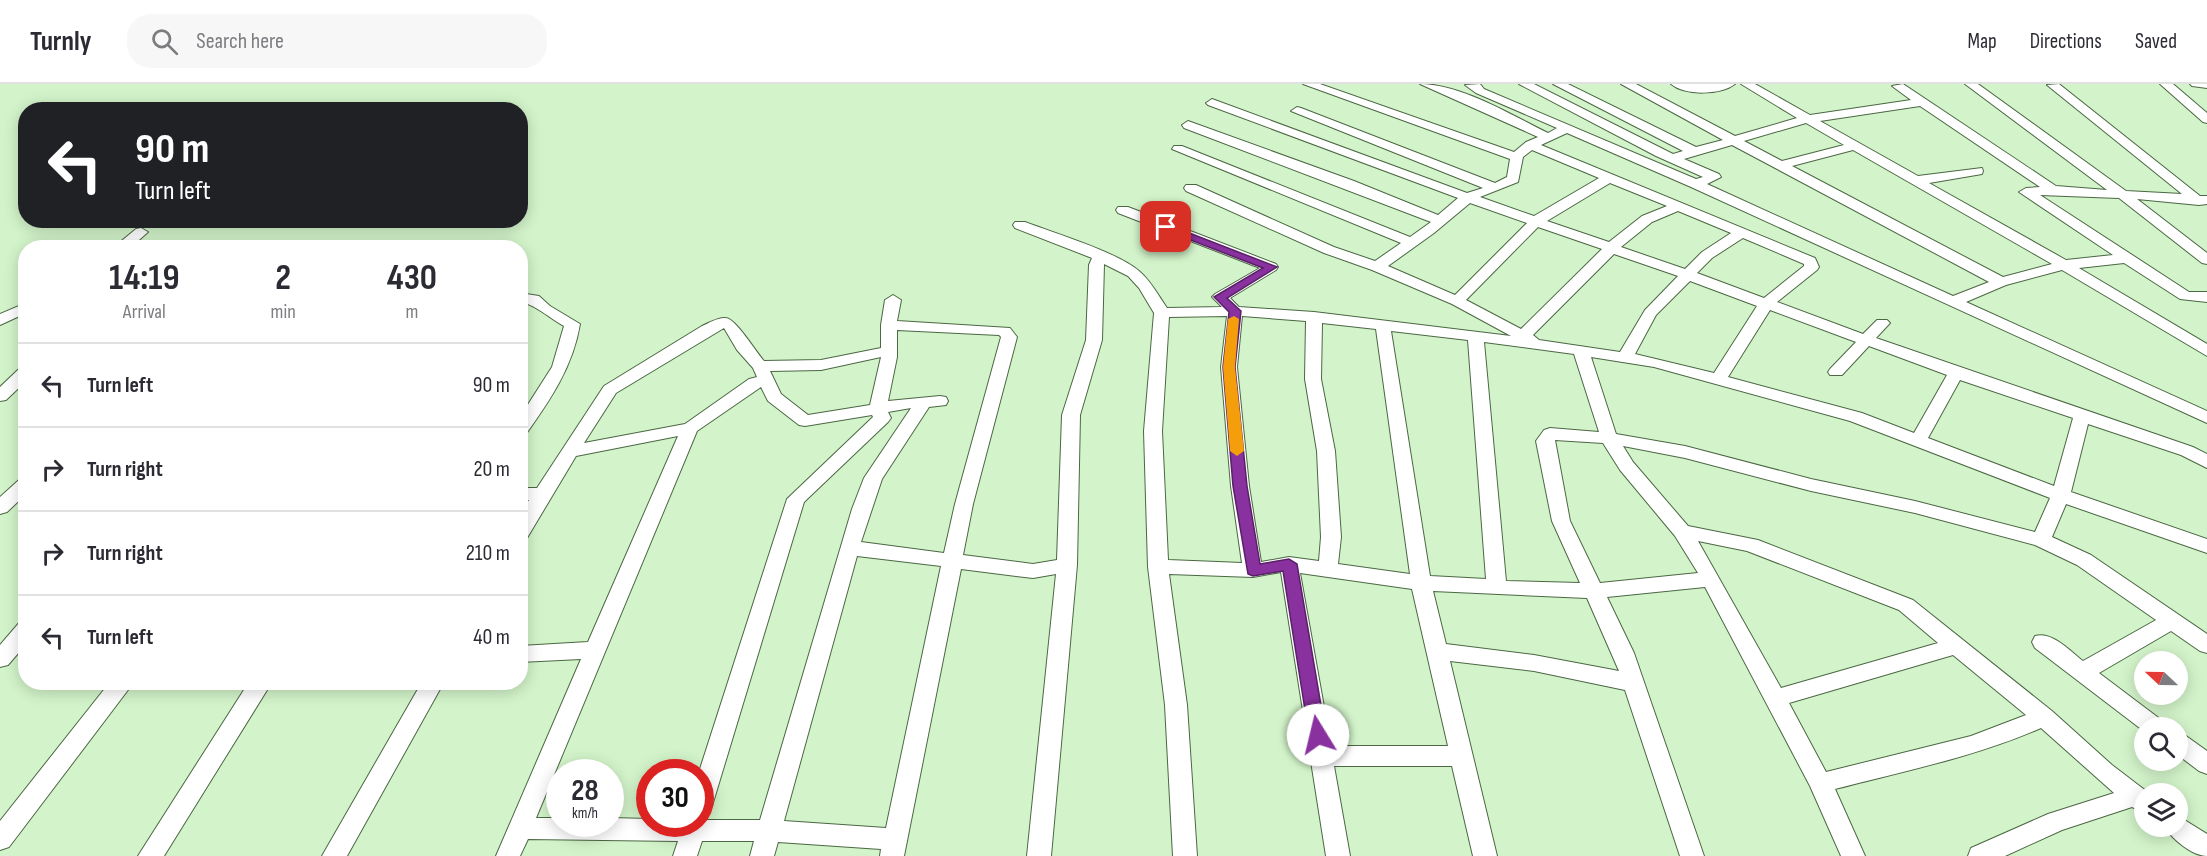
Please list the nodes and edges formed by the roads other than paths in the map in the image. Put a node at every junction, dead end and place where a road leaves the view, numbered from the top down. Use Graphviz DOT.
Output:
graph roads {
  1 [pos="1309,84"];
  2 [pos="1426,84"];
  3 [pos="1473,84"];
  4 [pos="1525,84"];
  5 [pos="1558,84"];
  6 [pos="1627,84"];
  7 [pos="1677,84"];
  8 [pos="1729,84"];
  9 [pos="1747,84"];
  10 [pos="1971,84"];
  11 [pos="2166,84"];
  12 [pos="2196,84"];
  13 [pos="2052,85"];
  14 [pos="2207,85"];
  15 [pos="1898,87"];
  16 [pos="1921,102"];
  17 [pos="1212,103"];
  18 [pos="1297,111"];
  19 [pos="2206,117"];
  20 [pos="1806,119"];
  21 [pos="1188,125"];
  22 [pos="1565,129"];
  23 [pos="1547,137"];
  24 [pos="1732,140"];
  25 [pos="1530,145"];
  26 [pos="1853,146"];
  27 [pos="1178,149"];
  28 [pos="1693,151"];
  29 [pos="1517,157"];
  30 [pos="1673,158"];
  31 [pos="1782,165"];
  32 [pos="1977,171"];
  33 [pos="1608,178"];
  34 [pos="1914,181"];
  35 [pos="1696,184"];
  36 [pos="1191,188"];
  37 [pos="1496,188"];
  38 [pos="2053,190"];
  39 [pos="2122,194"];
  40 [pos="1468,197"];
  41 [pos="2204,202"];
  42 [pos="1677,207"];
  43 [pos="1123,210"];
  44 [pos="1439,220"];
  45 [pos="1536,221"];
  46 [pos="1020,225"];
  47 [pos="141,232"];
  48 [pos="1741,233"];
  49 [pos="130,240"];
  50 [pos="1410,242"];
  51 [pos="1610,249"];
  52 [pos="1100,256"];
  53 [pos="2128,258"];
  54 [pos="2207,260"];
  55 [pos="2064,265"];
  56 [pos="1377,267"];
  57 [pos="1688,275"];
  58 [pos="2001,282"];
  59 [pos="2207,297"];
  60 [pos="528,298"];
  61 [pos="893,300"];
  62 [pos="1457,301"];
  63 [pos="1954,301"];
  64 [pos="1766,304"];
  65 [pos="18,311"];
  66 [pos="1235,311"];
  67 [pos="1161,313"];
  68 [pos="1314,317"];
  69 [pos="0,320"];
  70 [pos="1882,323"];
  71 [pos="889,325"];
  72 [pos="1383,327"];
  73 [pos="1476,338"];
  74 [pos="1864,339"];
  75 [pos="1530,340"];
  76 [pos="1580,350"];
  77 [pos="889,351"];
  78 [pos="2207,351"];
  79 [pos="1626,356"];
  80 [pos="18,372"];
  81 [pos="1836,372"];
  82 [pos="763,373"];
  83 [pos="1956,373"];
  84 [pos="0,378"];
  85 [pos="18,378"];
  86 [pos="1719,379"];
  87 [pos="0,396"];
  88 [pos="878,409"];
  89 [pos="2082,415"];
  90 [pos="2207,418"];
  91 [pos="528,419"];
  92 [pos="690,428"];
  93 [pos="1609,438"];
  94 [pos="1918,440"];
  95 [pos="568,452"];
  96 [pos="2207,462"];
  97 [pos="18,491"];
  98 [pos="528,494"];
  99 [pos="542,494"];
  100 [pos="2061,495"];
  101 [pos="0,508"];
  102 [pos="528,519"];
  103 [pos="1682,531"];
  104 [pos="2041,540"];
  105 [pos="2207,546"];
  106 [pos="851,548"];
  107 [pos="952,561"];
  108 [pos="1289,564"];
  109 [pos="1067,565"];
  110 [pos="1158,567"];
  111 [pos="1328,569"];
  112 [pos="1253,570"];
  113 [pos="1711,579"];
  114 [pos="1421,583"];
  115 [pos="1497,588"];
  116 [pos="1594,591"];
  117 [pos="2172,621"];
  118 [pos="18,638"];
  119 [pos="2042,642"];
  120 [pos="2207,645"];
  121 [pos="1954,646"];
  122 [pos="596,650"];
  123 [pos="1437,651"];
  124 [pos="528,654"];
  125 [pos="0,659"];
  126 [pos="2084,672"];
  127 [pos="1634,683"];
  128 [pos="117,690"];
  129 [pos="256,690"];
  130 [pos="428,690"];
  131 [pos="1774,699"];
  132 [pos="2044,717"];
  133 [pos="2142,717"];
  134 [pos="2188,750"];
  135 [pos="1321,756"];
  136 [pos="1461,756"];
  137 [pos="714,761"];
  138 [pos="2207,764"];
  139 [pos="1820,783"];
  140 [pos="2134,794"];
  141 [pos="2134,801"];
  142 [pos="636,827"];
  143 [pos="714,827"];
  144 [pos="520,828"];
  145 [pos="768,831"];
  146 [pos="2188,834"];
  147 [pos="691,837"];
  148 [pos="0,839"];
  149 [pos="893,848"];
  150 [pos="2207,848"];
  151 [pos="150,856"];
  152 [pos="334,856"];
  153 [pos="508,856"];
  154 [pos="685,856"];
  155 [pos="762,856"];
  156 [pos="1039,856"];
  157 [pos="1185,856"];
  158 [pos="1338,856"];
  159 [pos="1485,856"];
  160 [pos="1692,856"];
  161 [pos="1853,856"];
  162 [pos="1980,856"];
  1 -- 29 [label="street"];
  2 -- 23 [label="street"];
  3 -- 22 [label="street"];
  4 -- 30 [label="street"];
  5 -- 28 [label="street"];
  6 -- 24 [label="street"];
  7 -- 8 [label="street"];
  9 -- 20 [label="street"];
  10 -- 39 [label="street"];
  11 -- 19 [label="street"];
  12 -- 14 [label="street"];
  13 -- 41 [label="street"];
  15 -- 16 [label="street"];
  16 -- 20 [label="street"];
  16 -- 38 [label="street"];
  17 -- 40 [label="street"];
  18 -- 37 [label="street"];
  20 -- 24 [label="street"];
  20 -- 26 [label="street"];
  21 -- 44 [label="street"];
  22 -- 23 [label="street"];
  22 -- 35 [label="street"];
  23 -- 25 [label="street"];
  24 -- 28 [label="street"];
  24 -- 31 [label="street"];
  25 -- 29 [label="street"];
  25 -- 33 [label="street"];
  26 -- 31 [label="street"];
  26 -- 34 [label="street"];
  27 -- 50 [label="street"];
  28 -- 30 [label="street"];
  29 -- 37 [label="street"];
  30 -- 35 [label="street"];
  31 -- 58 [label="street"];
  32 -- 34 [label="street"];
  33 -- 42 [label="street"];
  33 -- 45 [label="street"];
  34 -- 55 [label="street"];
  35 -- 63 [label="street"];
  36 -- 56 [label="street"];
  37 -- 40 [label="street"];
  38 -- 39 [label="street"];
  38 -- 53 [label="street"];
  39 -- 41 [label="street"];
  39 -- 54 [label="street"];
  40 -- 44 [label="street"];
  40 -- 45 [label="street"];
  42 -- 48 [label="street"];
  42 -- 51 [label="street"];
  43 -- 66 [label="street"];
  44 -- 50 [label="street"];
  45 -- 51 [label="street"];
  45 -- 62 [label="street"];
  46 -- 52 [label="street"];
  47 -- 49 [label="street"];
  48 -- 57 [label="street"];
  48 -- 64 [label="street"];
  50 -- 56 [label="street"];
  51 -- 57 [label="street"];
  51 -- 75 [label="street"];
  52 -- 67 [label="street"];
  52 -- 109 [label="street"];
  53 -- 55 [label="street"];
  53 -- 59 [label="street"];
  55 -- 58 [label="street"];
  55 -- 78 [label="street"];
  56 -- 62 [label="street"];
  57 -- 64 [label="street"];
  57 -- 79 [label="street"];
  58 -- 63 [label="street"];
  60 -- 91 [label="street"];
  61 -- 71 [label="street"];
  62 -- 75 [label="street"];
  63 -- 90 [label="street"];
  64 -- 74 [label="street"];
  64 -- 86 [label="street"];
  65 -- 69 [label="street"];
  66 -- 67 [label="street"];
  66 -- 68 [label="street"];
  66 -- 112 [label="street"];
  67 -- 110 [label="street"];
  68 -- 72 [label="street"];
  68 -- 111 [label="street"];
  70 -- 74 [label="street"];
  71 -- 77 [label="street"];
  71 -- 107 [label="street"];
  72 -- 73 [label="street"];
  72 -- 114 [label="street"];
  73 -- 75 [label="street"];
  73 -- 115 [label="street"];
  74 -- 81 [label="street"];
  74 -- 83 [label="street"];
  75 -- 76 [label="street"];
  76 -- 79 [label="street"];
  76 -- 93 [label="street"];
  77 -- 82 [label="street"];
  77 -- 88 [label="street"];
  79 -- 86 [label="street"];
  80 -- 84 [label="street"];
  82 -- 88 [label="street"];
  82 -- 92 [label="street"];
  82 -- 95 [label="street"];
  83 -- 89 [label="street"];
  83 -- 94 [label="street"];
  85 -- 87 [label="street"];
  86 -- 94 [label="street"];
  88 -- 106 [label="street"];
  88 -- 137 [label="street"];
  89 -- 96 [label="street"];
  89 -- 100 [label="street"];
  92 -- 95 [label="street"];
  92 -- 122 [label="street"];
  93 -- 103 [label="street"];
  93 -- 104 [label="street"];
  93 -- 116 [label="street"];
  94 -- 100 [label="street"];
  95 -- 99 [label="street"];
  97 -- 101 [label="street"];
  98 -- 99 [label="street"];
  99 -- 102 [label="street"];
  100 -- 104 [label="street"];
  100 -- 105 [label="street"];
  103 -- 113 [label="street"];
  103 -- 121 [label="street"];
  104 -- 117 [label="street"];
  106 -- 107 [label="street"];
  106 -- 145 [label="street"];
  107 -- 109 [label="street"];
  107 -- 149 [label="street"];
  108 -- 111 [label="street"];
  108 -- 112 [label="street"];
  108 -- 135 [label="street"];
  109 -- 156 [label="street"];
  110 -- 112 [label="street"];
  110 -- 157 [label="street"];
  111 -- 114 [label="street"];
  113 -- 116 [label="street"];
  113 -- 131 [label="street"];
  114 -- 115 [label="street"];
  114 -- 123 [label="street"];
  115 -- 116 [label="street"];
  116 -- 127 [label="street"];
  117 -- 120 [label="street"];
  117 -- 126 [label="street"];
  118 -- 125 [label="street"];
  119 -- 126 [label="street"];
  121 -- 131 [label="street"];
  121 -- 132 [label="street"];
  122 -- 124 [label="street"];
  122 -- 144 [label="street"];
  123 -- 127 [label="street"];
  123 -- 136 [label="street"];
  126 -- 133 [label="street"];
  127 -- 160 [label="street"];
  128 -- 148 [label="street"];
  129 -- 151 [label="street"];
  130 -- 152 [label="street"];
  131 -- 139 [label="street"];
  132 -- 139 [label="street"];
  132 -- 140 [label="street"];
  134 -- 138 [label="street"];
  135 -- 136 [label="street"];
  135 -- 158 [label="street"];
  136 -- 159 [label="street"];
  139 -- 161 [label="street"];
  141 -- 162 [label="street"];
  142 -- 144 [label="street"];
  143 -- 145 [label="street"];
  144 -- 153 [label="street"];
  145 -- 149 [label="street"];
  145 -- 155 [label="street"];
  146 -- 150 [label="street"];
  147 -- 154 [label="street"];
}
